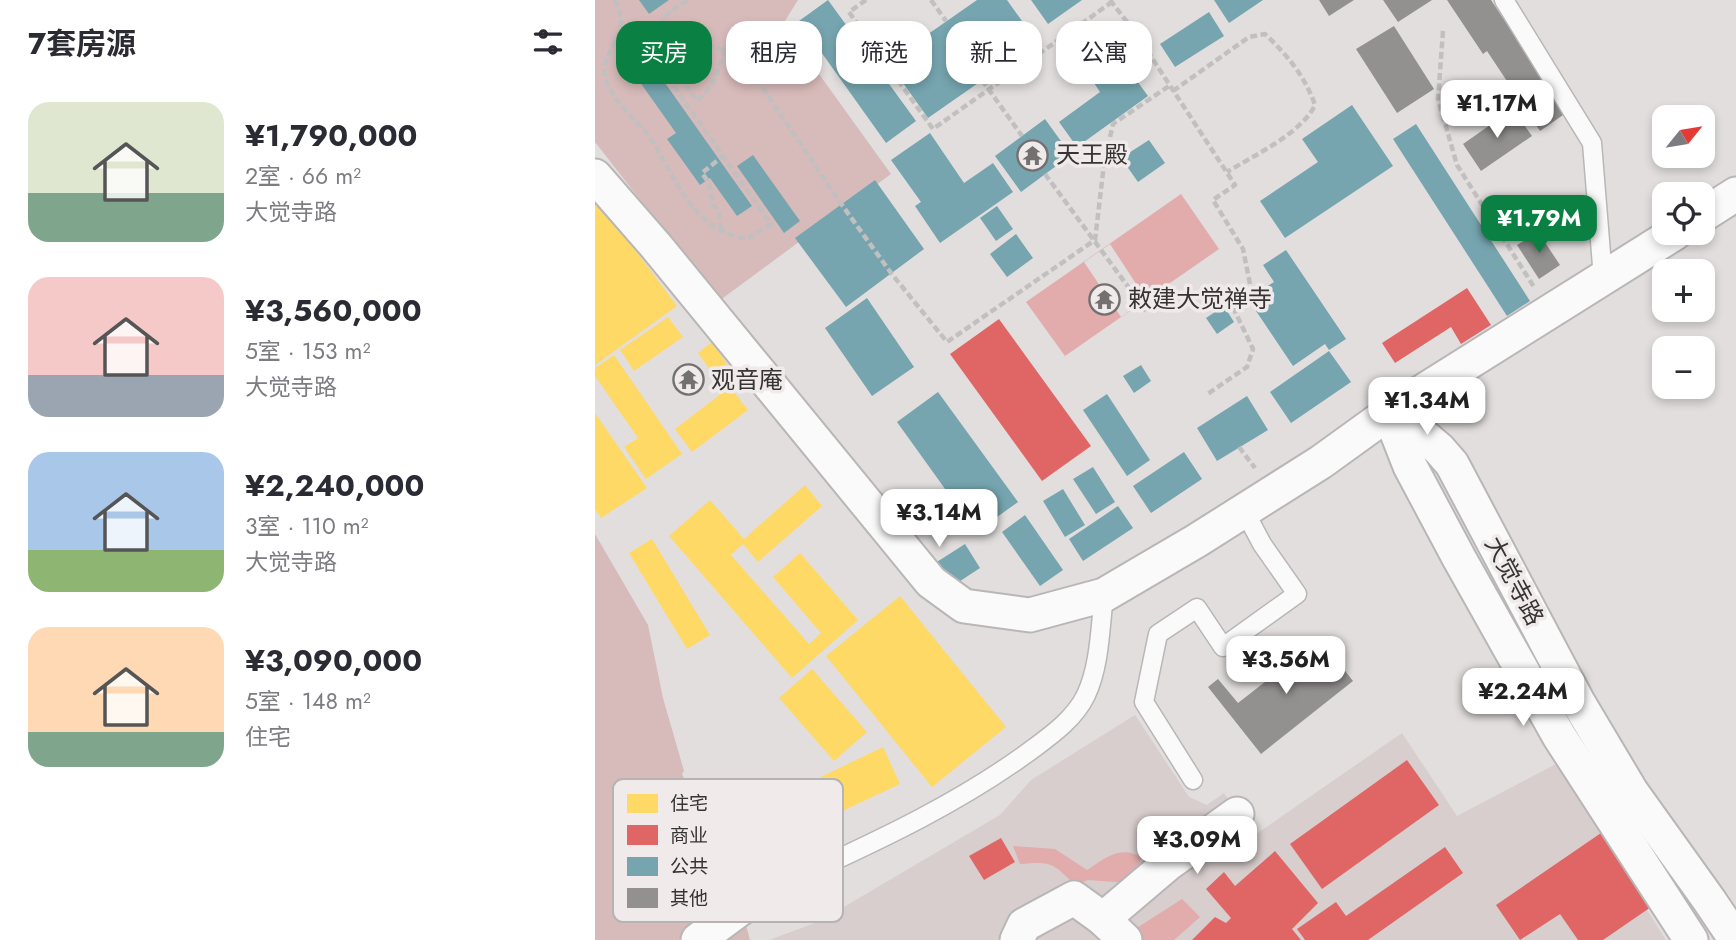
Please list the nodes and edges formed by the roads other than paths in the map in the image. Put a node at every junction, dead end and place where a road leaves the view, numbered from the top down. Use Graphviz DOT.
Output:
graph roads {
  1 [pos="1504,0"];
  2 [pos="595,176"];
  3 [pos="1736,194"];
  4 [pos="1715,207"];
  5 [pos="1656,245"];
  6 [pos="1604,278"];
  7 [pos="1393,410"];
  8 [pos="1244,510"];
  9 [pos="1104,596"];
  10 [pos="1193,780"];
  11 [pos="1237,814"];
  12 [pos="843,855"];
  13 [pos="722,922"];
  14 [pos="1114,930"];
  15 [pos="698,940"];
  16 [pos="1017,940"];
  17 [pos="1691,940"];
  18 [pos="1736,940"];
  1 -- 6 [label="lane"];
  2 -- 9 [label="street"];
  3 -- 4 [label="street"];
  5 -- 6 [label="street"];
  6 -- 7 [label="street"];
  7 -- 8 [label="street"];
  7 -- 17 [label="street, 大觉寺路"];
  7 -- 18 [label="street, 大觉寺路"];
  8 -- 9 [label="street"];
  8 -- 10 [label="lane"];
  9 -- 12 [label="lane"];
  11 -- 14 [label="street"];
  13 -- 15 [label="street"];
  14 -- 16 [label="street"];
}
